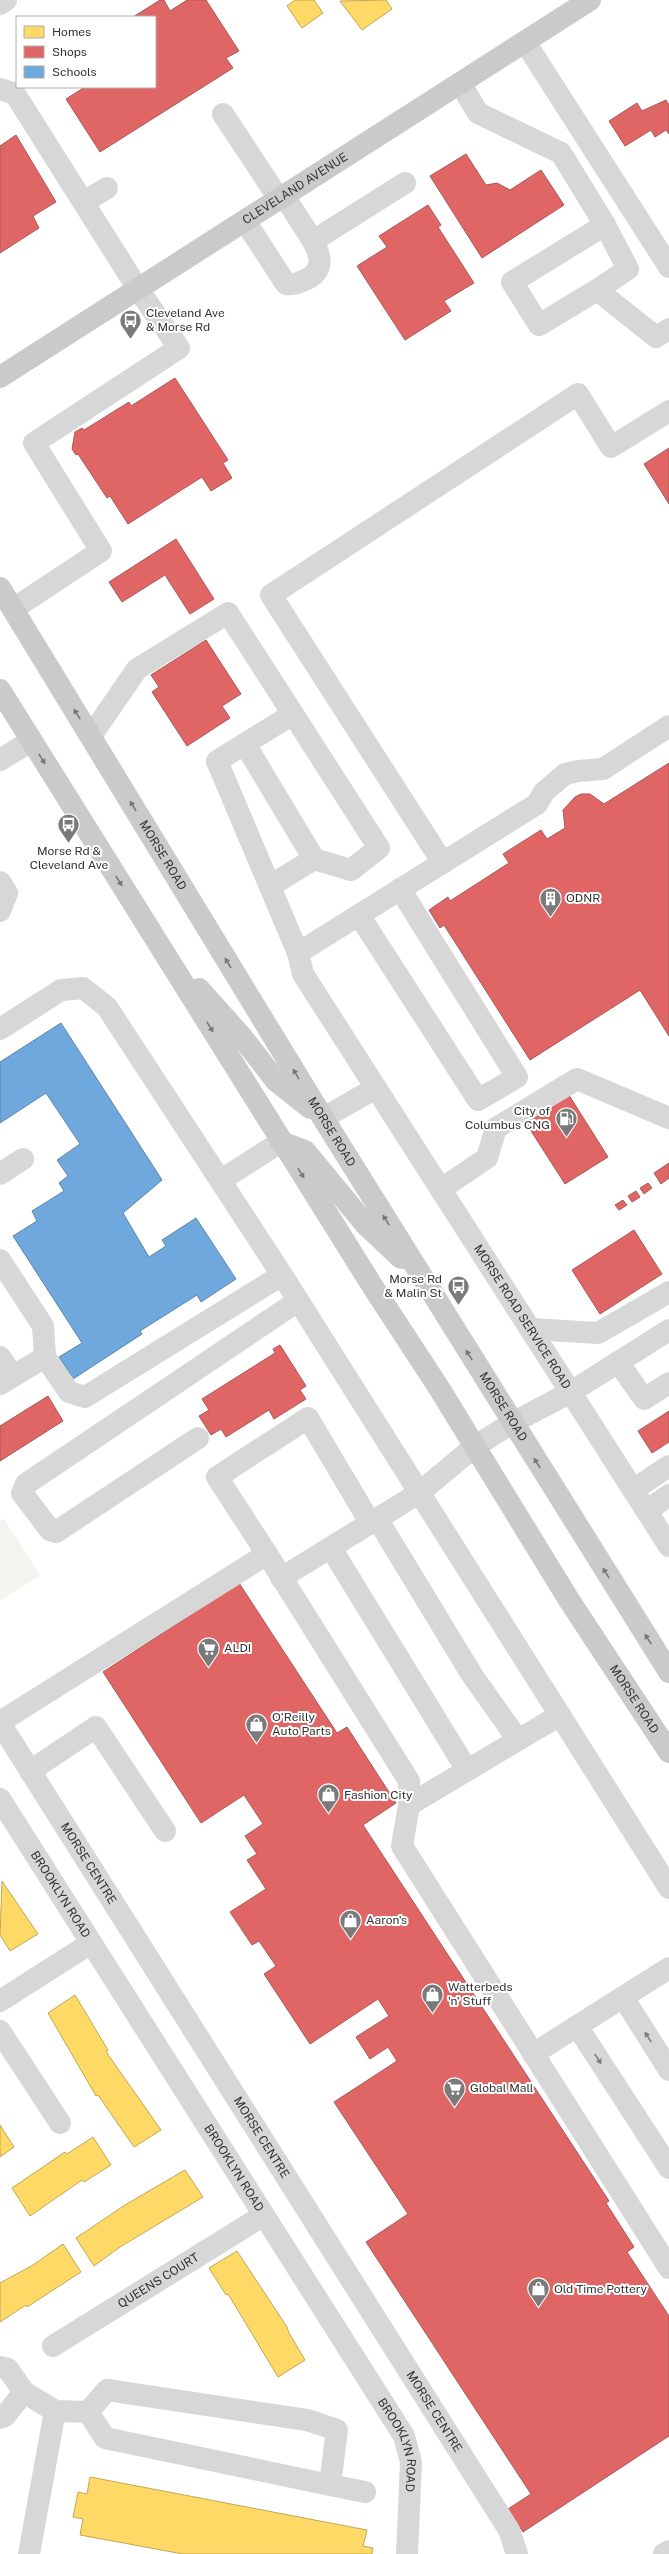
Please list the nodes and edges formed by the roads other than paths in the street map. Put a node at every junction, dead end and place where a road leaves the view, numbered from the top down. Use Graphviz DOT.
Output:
graph roads {
  1 [pos="6,0"];
  2 [pos="590,0"];
  3 [pos="0,4"];
  4 [pos="525,42"];
  5 [pos="460,83"];
  6 [pos="0,89"];
  7 [pos="223,114"];
  8 [pos="404,184"];
  9 [pos="107,188"];
  10 [pos="282,197"];
  11 [pos="84,202"];
  12 [pos="245,221"];
  13 [pos="604,226"];
  14 [pos="313,241"];
  15 [pos="669,267"];
  16 [pos="138,289"];
  17 [pos="597,290"];
  18 [pos="669,329"];
  19 [pos="0,377"];
  20 [pos="669,411"];
  21 [pos="0,588"];
  22 [pos="13,609"];
  23 [pos="0,690"];
  24 [pos="293,714"];
  25 [pos="669,726"];
  26 [pos="91,736"];
  27 [pos="31,741"];
  28 [pos="245,744"];
  29 [pos="0,760"];
  30 [pos="314,859"];
  31 [pos="443,863"];
  32 [pos="0,882"];
  33 [pos="270,886"];
  34 [pos="400,890"];
  35 [pos="0,911"];
  36 [pos="359,915"];
  37 [pos="158,942"];
  38 [pos="300,963"];
  39 [pos="0,1029"];
  40 [pos="376,1088"];
  41 [pos="323,1118"];
  42 [pos="669,1118"];
  43 [pos="281,1142"];
  44 [pos="23,1159"];
  45 [pos="0,1174"];
  46 [pos="220,1180"];
  47 [pos="441,1189"];
  48 [pos="0,1260"];
  49 [pos="282,1275"];
  50 [pos="422,1278"];
  51 [pos="669,1292"];
  52 [pos="298,1301"];
  53 [pos="530,1329"];
  54 [pos="668,1331"];
  55 [pos="0,1357"];
  56 [pos="45,1357"];
  57 [pos="618,1362"];
  58 [pos="6,1380"];
  59 [pos="669,1383"];
  60 [pos="570,1392"];
  61 [pos="512,1423"];
  62 [pos="198,1438"];
  63 [pos="474,1448"];
  64 [pos="669,1466"];
  65 [pos="633,1490"];
  66 [pos="419,1493"];
  67 [pos="669,1495"];
  68 [pos="646,1511"];
  69 [pos="374,1522"];
  70 [pos="669,1546"];
  71 [pos="331,1548"];
  72 [pos="266,1554"];
  73 [pos="282,1578"];
  74 [pos="669,1672"];
  75 [pos="560,1715"];
  76 [pos="0,1722"];
  77 [pos="518,1740"];
  78 [pos="669,1752"];
  79 [pos="467,1770"];
  80 [pos="30,1771"];
  81 [pos="0,1799"];
  82 [pos="409,1805"];
  83 [pos="165,1831"];
  84 [pos="669,1888"];
  85 [pos="91,1942"];
  86 [pos="669,1968"];
  87 [pos="623,1997"];
  88 [pos="0,2001"];
  89 [pos="577,2026"];
  90 [pos="0,2031"];
  91 [pos="533,2054"];
  92 [pos="669,2070"];
  93 [pos="60,2123"];
  94 [pos="669,2168"];
  95 [pos="264,2215"];
  96 [pos="669,2268"];
  97 [pos="53,2346"];
  98 [pos="0,2367"];
  99 [pos="24,2392"];
  100 [pos="55,2411"];
  101 [pos="88,2412"];
  102 [pos="0,2418"];
  103 [pos="330,2485"];
  104 [pos="365,2492"];
  105 [pos="669,2551"];
  106 [pos="29,2554"];
  107 [pos="407,2554"];
  108 [pos="517,2554"];
  109 [pos="664,2554"];
  1 -- 3 [label="street"];
  2 -- 4 [label="main road, CLEVELAND AVENUE"];
  4 -- 5 [label="main road, CLEVELAND AVENUE"];
  4 -- 15 [label="street"];
  5 -- 10 [label="main road, CLEVELAND AVENUE"];
  5 -- 13 [label="street"];
  6 -- 11 [label="street"];
  7 -- 10 [label="street"];
  8 -- 14 [label="street"];
  9 -- 11 [label="street"];
  10 -- 12 [label="main road, CLEVELAND AVENUE"];
  10 -- 14 [label="street"];
  11 -- 16 [label="street"];
  12 -- 14 [label="street"];
  12 -- 16 [label="main road, CLEVELAND AVENUE"];
  13 -- 17 [label="street"];
  13 -- 17 [label="street"];
  16 -- 19 [label="main road, CLEVELAND AVENUE"];
  16 -- 22 [label="street"];
  17 -- 18 [label="street"];
  20 -- 31 [label="street"];
  21 -- 22 [label="main road, MORSE ROAD"];
  26 -- 22 [label="main road, MORSE ROAD, one-way"];
  23 -- 27 [label="main road, MORSE ROAD"];
  24 -- 26 [label="street"];
  24 -- 28 [label="street"];
  24 -- 30 [label="street"];
  25 -- 31 [label="street"];
  41 -- 26 [label="main road, MORSE ROAD, one-way"];
  27 -- 29 [label="street"];
  27 -- 37 [label="main road, MORSE ROAD, one-way"];
  28 -- 30 [label="street"];
  28 -- 33 [label="street, MORSE ROAD SERVICE ROAD"];
  30 -- 33 [label="street"];
  31 -- 34 [label="street"];
  32 -- 35 [label="street"];
  33 -- 38 [label="street, MORSE ROAD SERVICE ROAD"];
  34 -- 36 [label="street"];
  34 -- 36 [label="street"];
  36 -- 38 [label="street"];
  37 -- 41 [label="main road"];
  37 -- 43 [label="main road, MORSE ROAD, one-way"];
  38 -- 40 [label="street, MORSE ROAD SERVICE ROAD"];
  39 -- 46 [label="street"];
  40 -- 41 [label="street"];
  40 -- 47 [label="street, MORSE ROAD SERVICE ROAD"];
  50 -- 41 [label="main road, MORSE ROAD, one-way"];
  42 -- 47 [label="street"];
  43 -- 46 [label="street"];
  43 -- 50 [label="main road"];
  43 -- 63 [label="main road, MORSE ROAD, one-way"];
  44 -- 45 [label="street"];
  46 -- 49 [label="street"];
  47 -- 53 [label="street, MORSE ROAD SERVICE ROAD"];
  48 -- 56 [label="street"];
  49 -- 52 [label="street"];
  49 -- 56 [label="street"];
  61 -- 50 [label="main road, MORSE ROAD, one-way"];
  51 -- 53 [label="street"];
  52 -- 62 [label="street"];
  52 -- 66 [label="street"];
  53 -- 60 [label="street, MORSE ROAD SERVICE ROAD"];
  54 -- 57 [label="street"];
  55 -- 58 [label="street"];
  56 -- 58 [label="street"];
  57 -- 59 [label="street"];
  57 -- 60 [label="street"];
  60 -- 61 [label="street"];
  60 -- 65 [label="street, MORSE ROAD SERVICE ROAD"];
  61 -- 63 [label="street"];
  74 -- 61 [label="main road, MORSE ROAD, one-way"];
  63 -- 66 [label="street"];
  63 -- 78 [label="main road, MORSE ROAD"];
  64 -- 65 [label="street"];
  65 -- 68 [label="street, MORSE ROAD SERVICE ROAD"];
  66 -- 69 [label="street"];
  66 -- 75 [label="street"];
  67 -- 68 [label="street"];
  68 -- 70 [label="street, MORSE ROAD SERVICE ROAD"];
  69 -- 71 [label="street"];
  69 -- 72 [label="street"];
  69 -- 77 [label="street"];
  71 -- 73 [label="street"];
  71 -- 79 [label="street"];
  72 -- 73 [label="street"];
  72 -- 76 [label="street, MORSE CENTRE"];
  73 -- 82 [label="street"];
  75 -- 77 [label="street"];
  75 -- 84 [label="street"];
  76 -- 80 [label="street, MORSE CENTRE"];
  77 -- 79 [label="street"];
  79 -- 82 [label="street"];
  80 -- 83 [label="street"];
  80 -- 108 [label="street, MORSE CENTRE"];
  81 -- 85 [label="street, BROOKLYN ROAD"];
  82 -- 91 [label="street"];
  85 -- 88 [label="street"];
  85 -- 95 [label="street, BROOKLYN ROAD"];
  86 -- 87 [label="street"];
  87 -- 89 [label="street"];
  92 -- 87 [label="street, one-way"];
  89 -- 91 [label="street"];
  89 -- 94 [label="street, one-way"];
  90 -- 93 [label="street"];
  91 -- 96 [label="street"];
  95 -- 97 [label="street, QUEENS COURT"];
  95 -- 107 [label="street, BROOKLYN ROAD"];
  98 -- 99 [label="street"];
  99 -- 100 [label="street"];
  99 -- 102 [label="street"];
  100 -- 101 [label="street"];
  100 -- 106 [label="street"];
  101 -- 103 [label="street"];
  101 -- 103 [label="street"];
  103 -- 104 [label="street"];
  105 -- 109 [label="street"];
}
